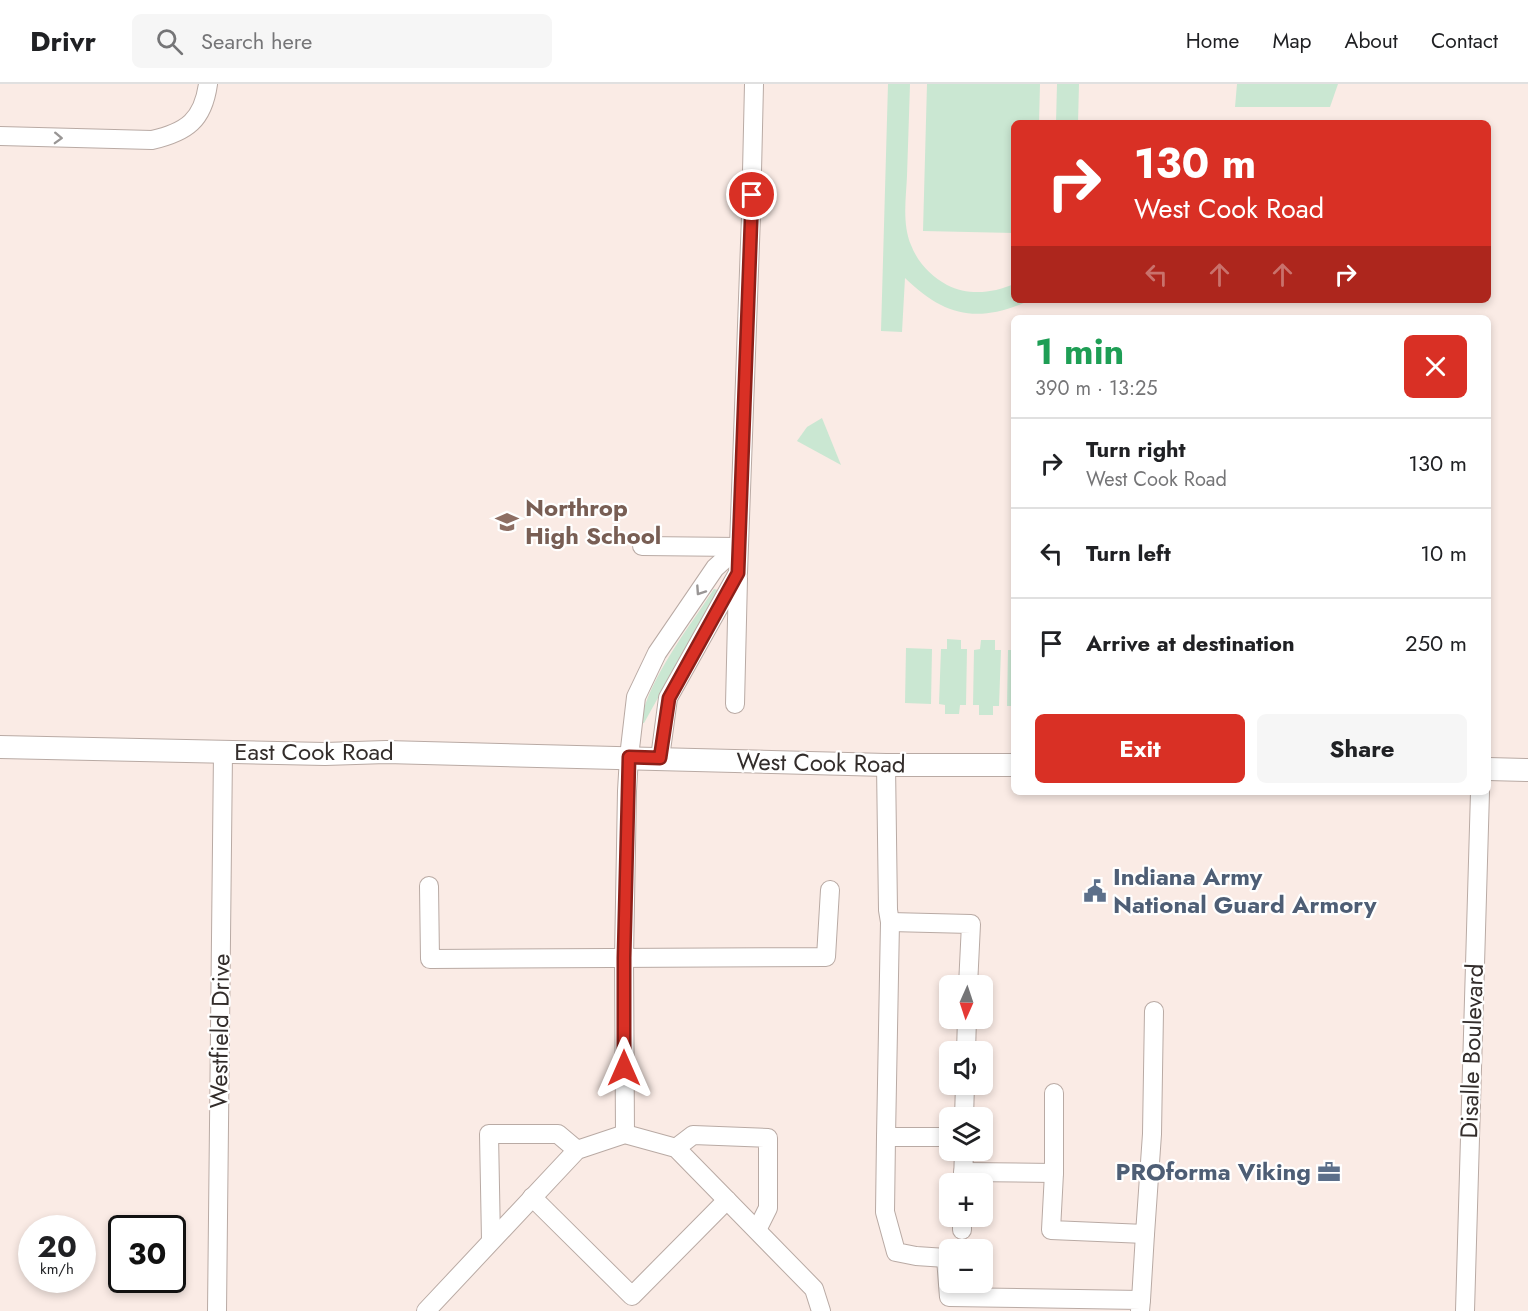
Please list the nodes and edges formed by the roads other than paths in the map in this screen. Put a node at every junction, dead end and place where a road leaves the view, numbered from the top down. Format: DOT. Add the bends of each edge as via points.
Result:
graph roads {
  1 [pos="208,84"];
  2 [pos="754,84"];
  3 [pos="0,136"];
  4 [pos="642,546"];
  5 [pos="738,547"];
  6 [pos="738,573"];
  7 [pos="735,704"];
  8 [pos="0,747"];
  9 [pos="223,752"];
  10 [pos="629,757"];
  11 [pos="660,758"];
  12 [pos="886,765"];
  13 [pos="1011,765"];
  14 [pos="1491,769"];
  15 [pos="1528,770"];
  16 [pos="1480,795"];
  17 [pos="429,886"];
  18 [pos="830,890"];
  19 [pos="890,922"];
  20 [pos="624,958"];
  21 [pos="969,975"];
  22 [pos="1154,1011"];
  23 [pos="1054,1092"];
  24 [pos="625,1134"];
  25 [pos="886,1137"];
  26 [pos="939,1137"];
  27 [pos="676,1148"];
  28 [pos="577,1150"];
  29 [pos="1054,1173"];
  30 [pos="993,1176"];
  31 [pos="532,1197"];
  32 [pos="727,1200"];
  33 [pos="756,1230"];
  34 [pos="1145,1234"];
  35 [pos="491,1240"];
  36 [pos="1141,1305"];
  37 [pos="217,1311"];
  38 [pos="426,1311"];
  39 [pos="821,1311"];
  40 [pos="1465,1311"];
  3 -- 1 [label="street, one-way" via="152,140 168,137 197,118"];
  2 -- 5 [label="street"];
  4 -- 5 [label="street"];
  5 -- 6 [label="street"];
  5 -- 10 [label="street, one-way" via="715,568 657,653 636,697"];
  6 -- 7 [label="street"];
  6 -- 11 [label="street" via="669,698"];
  8 -- 9 [label="main road, East Cook Road"];
  9 -- 10 [label="main road, East Cook Road"];
  9 -- 37 [label="street, Westfield Drive"];
  10 -- 11 [label="main road, West Cook Road"];
  10 -- 20 [label="street"];
  11 -- 12 [label="main road, West Cook Road"];
  12 -- 13 [label="main road, West Cook Road"];
  12 -- 19 [label="street"];
  14 -- 15 [label="main road"];
  16 -- 40 [label="street, Disalle Boulevard"];
  17 -- 20 [label="street" via="430,959"];
  18 -- 20 [label="street" via="826,957"];
  19 -- 21 [label="street" via="971,924"];
  19 -- 25 [label="street"];
  20 -- 24 [label="street"];
  22 -- 34 [label="street"];
  23 -- 29 [label="street"];
  24 -- 27 [label="street"];
  24 -- 28 [label="street"];
  25 -- 26 [label="street"];
  25 -- 36 [label="street" via="885,1212 896,1252 946,1258 949,1297"];
  27 -- 32 [label="street"];
  27 -- 33 [label="street" via="693,1136 768,1138 768,1208"];
  28 -- 31 [label="street"];
  28 -- 35 [label="street" via="558,1134 489,1134"];
  29 -- 30 [label="street"];
  29 -- 34 [label="street" via="1051,1230"];
  31 -- 32 [label="street" via="632,1296"];
  31 -- 35 [label="street"];
  32 -- 33 [label="street"];
  33 -- 39 [label="street" via="814,1289"];
  34 -- 36 [label="street"];
  35 -- 38 [label="street"];
}
